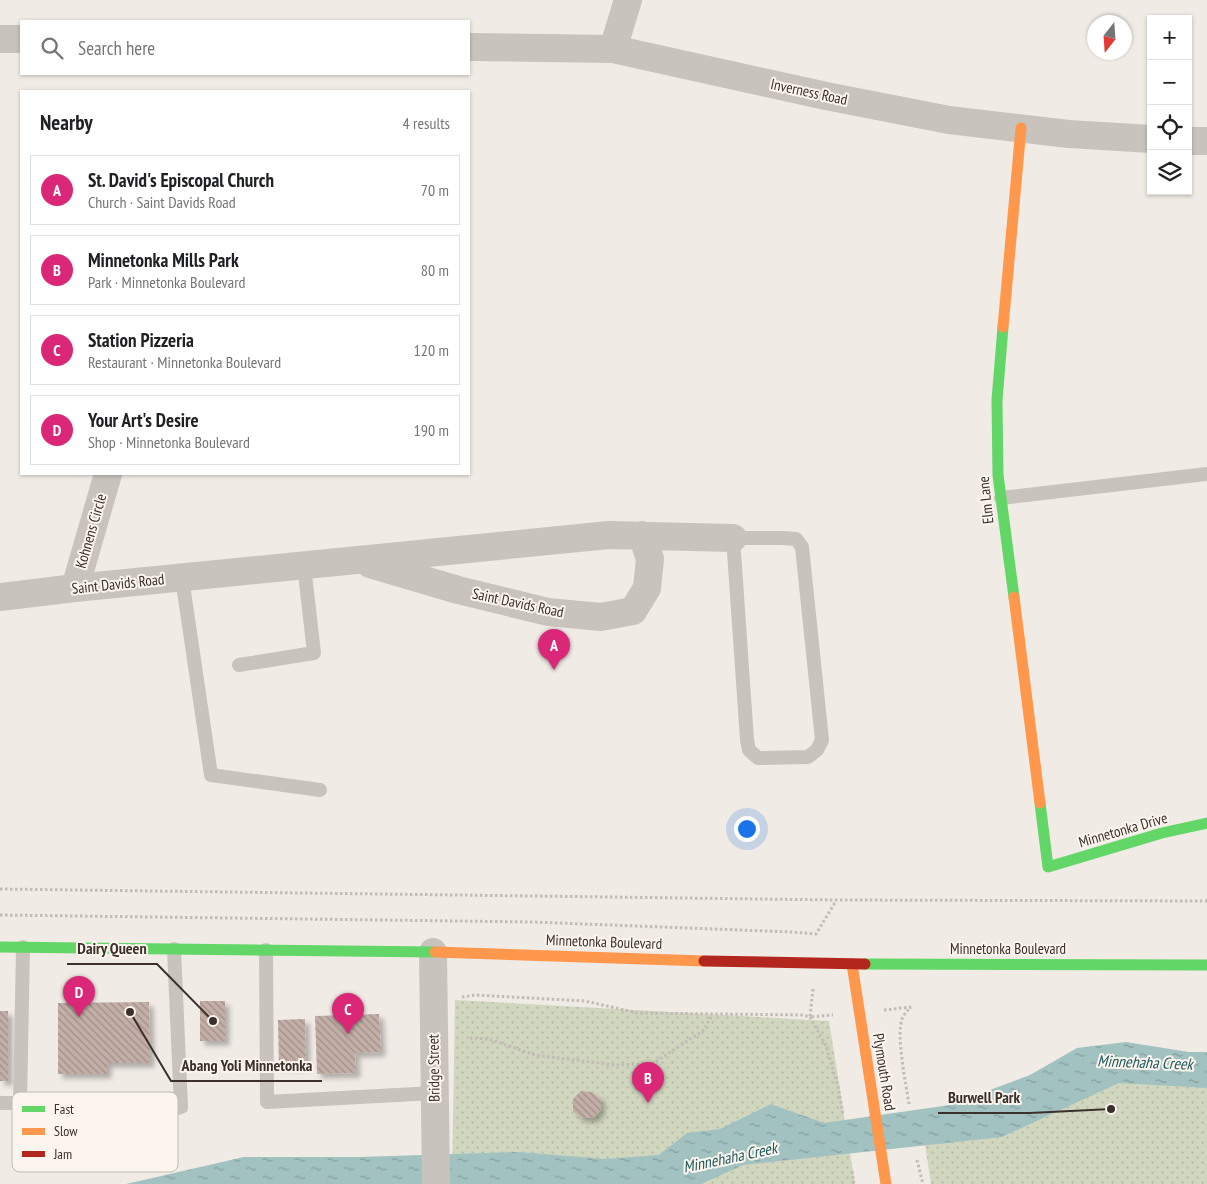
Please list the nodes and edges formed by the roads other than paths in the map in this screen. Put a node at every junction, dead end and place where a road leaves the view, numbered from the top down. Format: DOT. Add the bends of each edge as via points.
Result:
graph roads {
  1 [pos="628,0"];
  2 [pos="0,39"];
  3 [pos="20,39"];
  4 [pos="470,47"];
  5 [pos="613,49"];
  6 [pos="1021,128"];
  7 [pos="1147,138"];
  8 [pos="1192,141"];
  9 [pos="1207,141"];
  10 [pos="1207,474"];
  11 [pos="108,475"];
  12 [pos="1001,498"];
  13 [pos="642,535"];
  14 [pos="734,538"];
  15 [pos="356,560"];
  16 [pos="304,565"];
  17 [pos="182,578"];
  18 [pos="74,588"];
  19 [pos="0,597"];
  20 [pos="239,665"];
  21 [pos="320,790"];
  22 [pos="1207,823"];
  23 [pos="1048,867"];
  24 [pos="0,947"];
  25 [pos="24,947"];
  26 [pos="174,949"];
  27 [pos="266,950"];
  28 [pos="432,952"];
  29 [pos="852,964"];
  30 [pos="1207,965"];
  31 [pos="20,1092"];
  32 [pos="434,1093"];
  33 [pos="178,1108"];
  34 [pos="436,1184"];
  35 [pos="886,1184"];
  1 -- 5 [label="street"];
  2 -- 3 [label="street"];
  4 -- 5 [label="street, Inverness Road"];
  5 -- 6 [label="street, Inverness Road" via="930,116"];
  6 -- 7 [label="street, Inverness Road"];
  6 -- 12 [label="main road, Elm Lane" via="997,400"];
  8 -- 9 [label="street"];
  10 -- 12 [label="lane"];
  11 -- 18 [label="street, Kohnens Circle"];
  12 -- 23 [label="main road, Elm Lane"];
  13 -- 14 [label="street, Saint Davids Road"];
  13 -- 15 [label="street, Saint Davids Road" via="609,535"];
  13 -- 15 [label="street, Saint Davids Road" via="650,560 647,588 633,611 601,617 548,612"];
  14 -- 14 [label="lane" via="750,750 758,758 808,758 822,740 802,547 796,539"];
  15 -- 16 [label="street, Saint Davids Road"];
  16 -- 17 [label="street, Saint Davids Road"];
  16 -- 20 [label="lane" via="314,653"];
  17 -- 18 [label="street, Saint Davids Road"];
  17 -- 21 [label="lane" via="211,776"];
  18 -- 19 [label="street, Saint Davids Road"];
  22 -- 23 [label="main road, Minnetonka Drive"];
  24 -- 25 [label="main road, Minnetonka Boulevard"];
  25 -- 26 [label="main road, Minnetonka Boulevard"];
  25 -- 31 [label="lane"];
  26 -- 27 [label="main road, Minnetonka Boulevard"];
  26 -- 33 [label="lane" via="181,1107"];
  27 -- 28 [label="main road, Minnetonka Boulevard"];
  27 -- 32 [label="lane" via="267,1102"];
  28 -- 29 [label="main road, Minnetonka Boulevard"];
  28 -- 32 [label="street, Bridge Street"];
  29 -- 30 [label="main road, Minnetonka Boulevard"];
  29 -- 35 [label="main road, Plymouth Road"];
  32 -- 34 [label="street, Bridge Street"];
}
